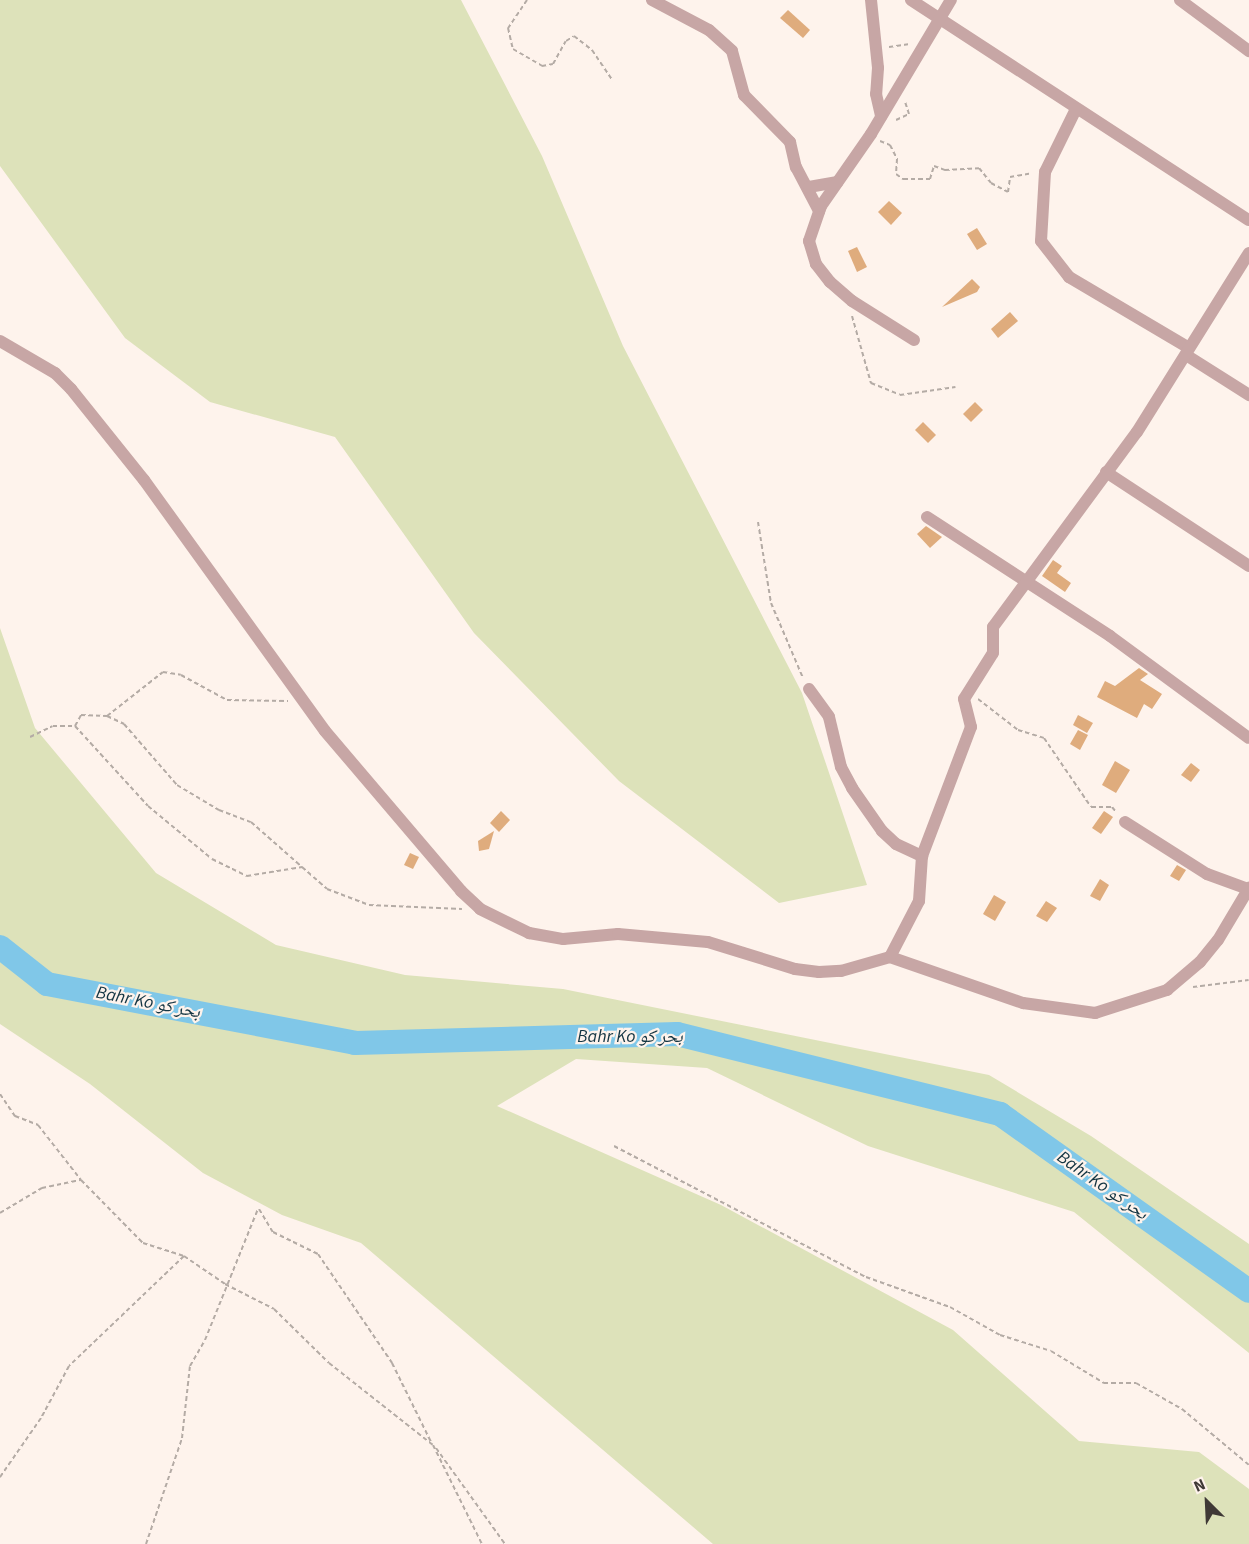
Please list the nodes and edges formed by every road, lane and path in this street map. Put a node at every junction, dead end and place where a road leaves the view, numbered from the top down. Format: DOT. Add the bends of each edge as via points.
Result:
graph roads {
  1 [pos="527,0"];
  2 [pos="652,0"];
  3 [pos="871,0"];
  4 [pos="911,0"];
  5 [pos="951,0"];
  6 [pos="1180,0"];
  7 [pos="938,19"];
  8 [pos="922,43"];
  9 [pos="875,50"];
  10 [pos="1249,51"];
  11 [pos="613,81"];
  12 [pos="1076,109"];
  13 [pos="881,116"];
  14 [pos="871,134"];
  15 [pos="1045,172"];
  16 [pos="838,182"];
  17 [pos="809,188"];
  18 [pos="819,211"];
  19 [pos="1249,220"];
  20 [pos="1249,253"];
  21 [pos="852,301"];
  22 [pos="914,340"];
  23 [pos="0,341"];
  24 [pos="1187,352"];
  25 [pos="955,387"];
  26 [pos="1249,395"];
  27 [pos="1106,472"];
  28 [pos="927,517"];
  29 [pos="758,522"];
  30 [pos="1249,566"];
  31 [pos="1025,584"];
  32 [pos="809,689"];
  33 [pos="969,691"];
  34 [pos="306,701"];
  35 [pos="107,716"];
  36 [pos="75,726"];
  37 [pos="30,737"];
  38 [pos="1249,738"];
  39 [pos="1125,822"];
  40 [pos="922,856"];
  41 [pos="302,867"];
  42 [pos="1249,889"];
  43 [pos="480,909"];
  44 [pos="890,957"];
  45 [pos="1249,980"];
  46 [pos="1167,990"];
  47 [pos="0,1094"];
  48 [pos="614,1146"];
  49 [pos="81,1180"];
  50 [pos="0,1213"];
  51 [pos="184,1256"];
  52 [pos="225,1284"];
  53 [pos="433,1445"];
  54 [pos="1249,1465"];
  55 [pos="0,1477"];
  56 [pos="146,1544"];
  57 [pos="482,1544"];
  58 [pos="505,1544"];
  1 -- 11 [label="path" via="508,28 513,49 542,66 554,64 566,41 574,36 592,50"];
  2 -- 17 [label="street" via="709,30 732,51 744,95 769,123 786,135 796,167"];
  3 -- 9 [label="street"];
  4 -- 7 [label="street"];
  5 -- 7 [label="street"];
  6 -- 10 [label="street"];
  7 -- 8 [label="street"];
  7 -- 12 [label="street"];
  8 -- 9 [label="path"];
  8 -- 13 [label="street"];
  9 -- 13 [label="street"];
  12 -- 15 [label="street"];
  12 -- 19 [label="street" via="1208,190"];
  13 -- 14 [label="street"];
  14 -- 15 [label="path" via="890,145 897,159 896,174 903,178 930,179 934,166 945,170 979,168 991,183 1008,192 1010,177"];
  14 -- 16 [label="street"];
  15 -- 24 [label="street" via="1041,241 1050,257 1096,296"];
  16 -- 17 [label="street"];
  16 -- 18 [label="street"];
  17 -- 18 [label="street"];
  18 -- 21 [label="street" via="811,229 811,254 822,273"];
  20 -- 24 [label="street"];
  21 -- 22 [label="street"];
  21 -- 25 [label="path" via="859,349 871,383 900,395"];
  23 -- 34 [label="street" via="55,373 71,388 144,480 261,645"];
  24 -- 26 [label="street"];
  24 -- 27 [label="street"];
  27 -- 30 [label="street"];
  27 -- 31 [label="street"];
  28 -- 31 [label="street"];
  29 -- 32 [label="path" via="771,603"];
  31 -- 33 [label="street" via="993,627 993,653"];
  31 -- 38 [label="street" via="1110,636"];
  32 -- 40 [label="street" via="829,717 841,768 852,788 882,831 896,844"];
  33 -- 39 [label="path" via="1018,730 1044,738 1091,807 1112,807"];
  33 -- 40 [label="street" via="963,705 971,727"];
  34 -- 35 [label="path" via="227,700 181,675 163,672"];
  34 -- 43 [label="street" via="352,765"];
  35 -- 36 [label="path" via="81,715"];
  35 -- 41 [label="path" via="124,724 177,785 219,810 251,822"];
  36 -- 37 [label="path" via="53,726"];
  36 -- 41 [label="path" via="148,806 212,859 247,876"];
  39 -- 42 [label="street" via="1207,874"];
  40 -- 44 [label="street" via="919,901"];
  41 -- 43 [label="path" via="327,890 369,905"];
  42 -- 46 [label="street" via="1218,940 1200,962"];
  43 -- 44 [label="street" via="529,933 563,939 618,934 708,942 795,969 819,972 841,971"];
  44 -- 46 [label="street" via="985,992 1066,1010 1095,1013"];
  45 -- 46 [label="path"];
  47 -- 49 [label="path" via="15,1116 38,1125"];
  48 -- 54 [label="path" via="866,1277 950,1307 1000,1335 1051,1351 1104,1383 1136,1383 1182,1409"];
  49 -- 50 [label="path" via="42,1188"];
  49 -- 51 [label="path" via="143,1243"];
  51 -- 52 [label="path"];
  51 -- 55 [label="path" via="69,1365 41,1418"];
  52 -- 53 [label="path" via="274,1309 329,1363"];
  52 -- 53 [label="path" via="258,1209 273,1232 318,1254 392,1363"];
  52 -- 56 [label="path" via="205,1340 190,1365 182,1438"];
  53 -- 57 [label="path"];
  53 -- 58 [label="path"];
}
